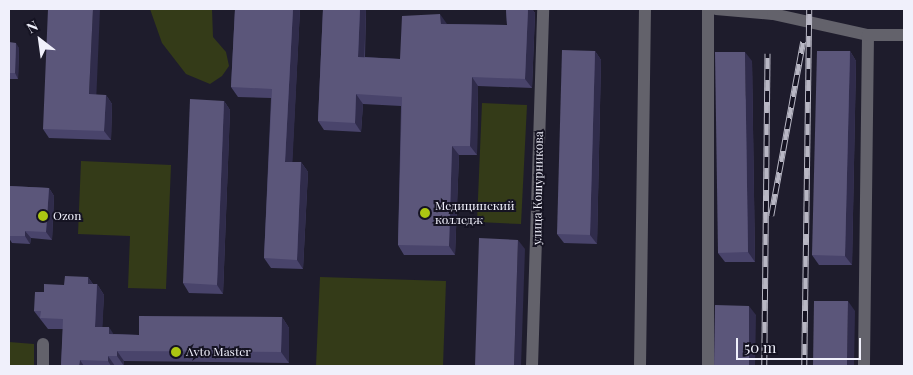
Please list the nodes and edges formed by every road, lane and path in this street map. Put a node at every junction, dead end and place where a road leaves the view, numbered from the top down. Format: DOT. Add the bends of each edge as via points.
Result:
graph roads {
  1 [pos="543,9"];
  2 [pos="645,9"];
  3 [pos="708,9"];
  4 [pos="716,9"];
  5 [pos="868,35"];
  6 [pos="904,35"];
  7 [pos="43,344"];
  8 [pos="43,366"];
  9 [pos="532,366"];
  10 [pos="640,366"];
  11 [pos="708,366"];
  12 [pos="864,366"];
  1 -- 9 [label="street, улица Кошурникова"];
  2 -- 10 [label="street"];
  3 -- 11 [label="street"];
  4 -- 5 [label="street" via="773,14"];
  5 -- 6 [label="street"];
  5 -- 12 [label="street"];
  7 -- 8 [label="street"];
}
